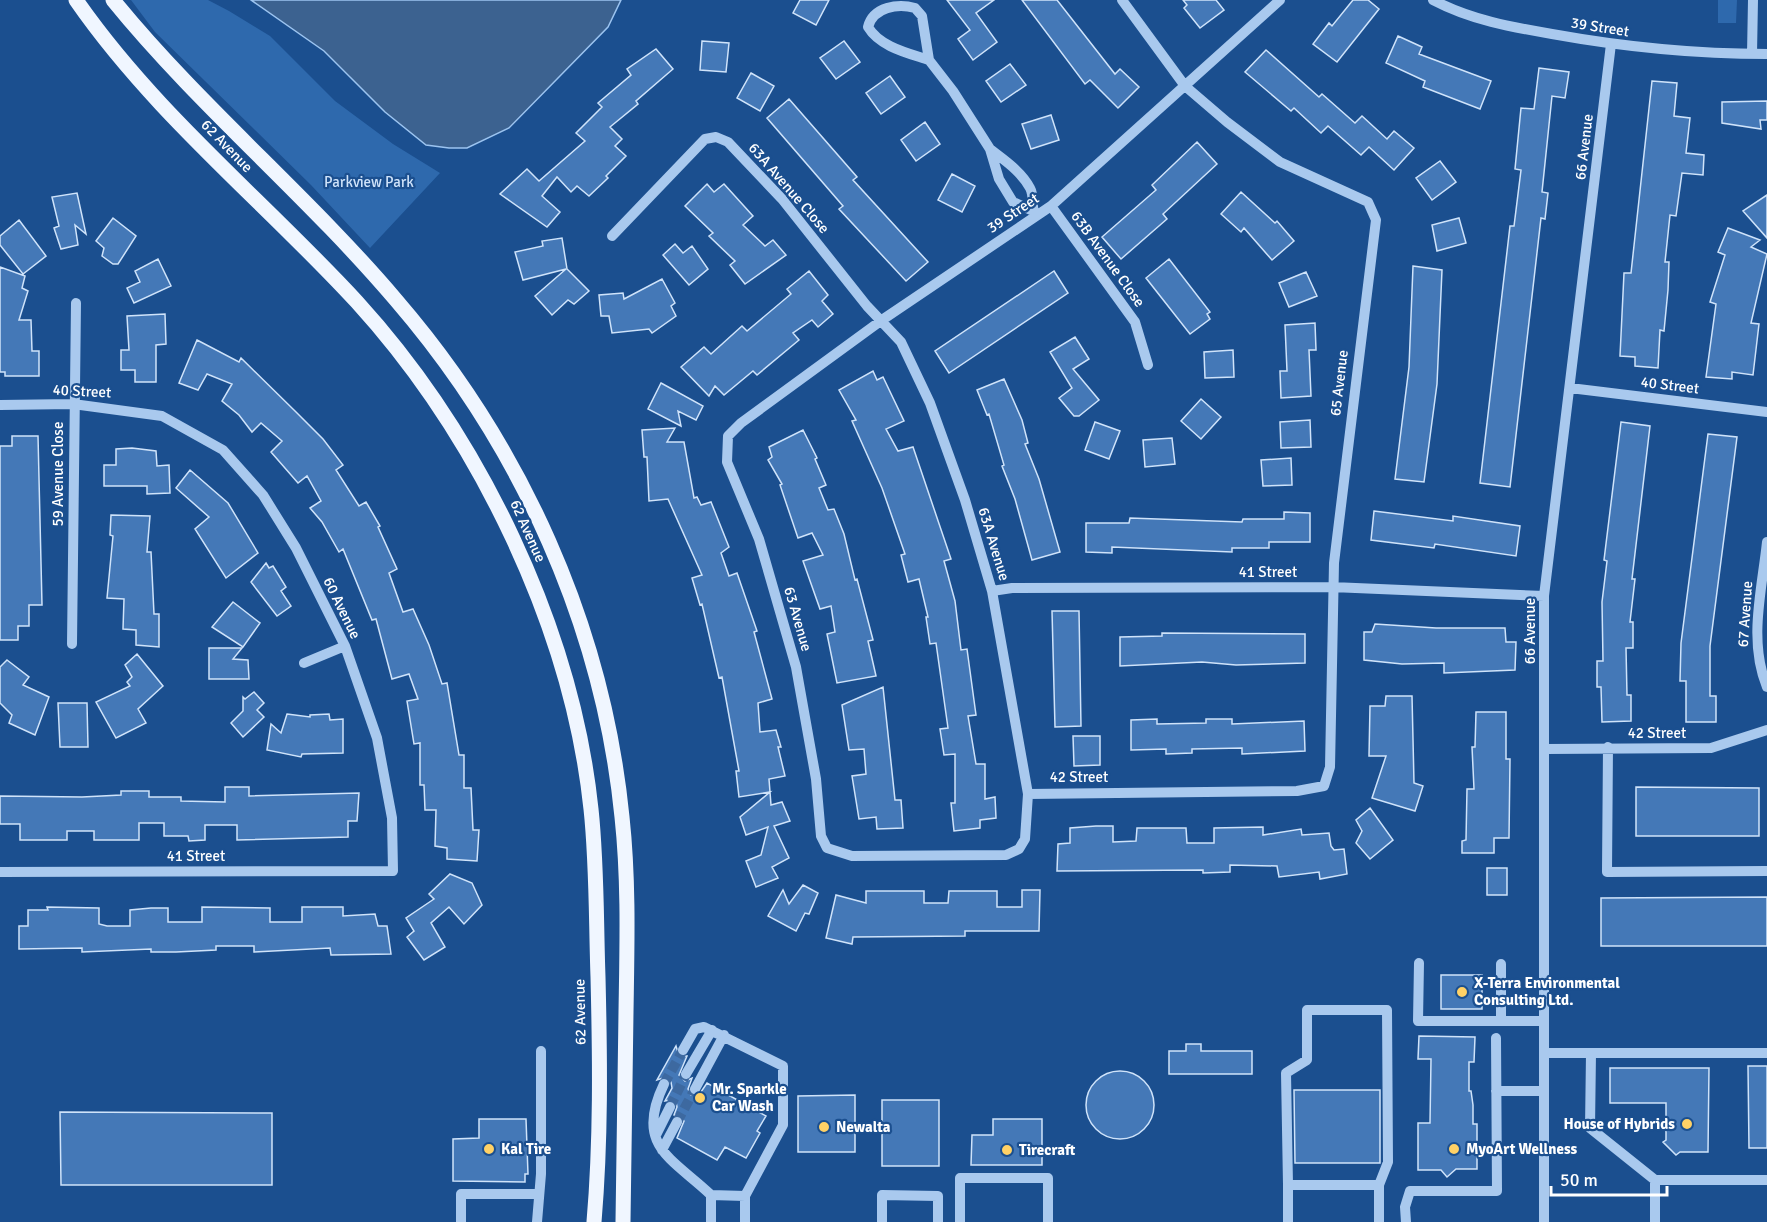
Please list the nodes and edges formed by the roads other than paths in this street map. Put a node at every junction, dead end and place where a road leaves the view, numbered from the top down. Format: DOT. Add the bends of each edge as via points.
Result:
graph roads {
  1 [pos="76,0"];
  2 [pos="113,0"];
  3 [pos="1122,0"];
  4 [pos="1280,0"];
  5 [pos="1433,0"];
  6 [pos="1753,0"];
  7 [pos="1611,44"];
  8 [pos="1752,54"];
  9 [pos="1767,54"];
  10 [pos="929,60"];
  11 [pos="1185,86"];
  12 [pos="990,149"];
  13 [pos="1051,206"];
  14 [pos="1034,214"];
  15 [pos="612,236"];
  16 [pos="75,303"];
  17 [pos="882,320"];
  18 [pos="1148,365"];
  19 [pos="1570,388"];
  20 [pos="73,404"];
  21 [pos="0,405"];
  22 [pos="1767,412"];
  23 [pos="162,416"];
  24 [pos="741,423"];
  25 [pos="1767,542"];
  26 [pos="1332,587"];
  27 [pos="992,591"];
  28 [pos="1544,596"];
  29 [pos="72,644"];
  30 [pos="345,646"];
  31 [pos="304,663"];
  32 [pos="1767,687"];
  33 [pos="1767,730"];
  34 [pos="1608,747"];
  35 [pos="1545,748"];
  36 [pos="1324,786"];
  37 [pos="1028,794"];
  38 [pos="393,871"];
  39 [pos="1767,871"];
  40 [pos="0,872"];
  41 [pos="1419,963"];
  42 [pos="1502,964"];
  43 [pos="1501,1021"];
  44 [pos="1545,1021"];
  45 [pos="712,1030"];
  46 [pos="724,1035"];
  47 [pos="1496,1038"];
  48 [pos="683,1050"];
  49 [pos="541,1051"];
  50 [pos="1545,1053"];
  51 [pos="1591,1053"];
  52 [pos="1767,1053"];
  53 [pos="686,1074"];
  54 [pos="664,1084"];
  55 [pos="695,1089"];
  56 [pos="1496,1091"];
  57 [pos="1545,1091"];
  58 [pos="670,1107"];
  59 [pos="676,1122"];
  60 [pos="656,1134"];
  61 [pos="662,1150"];
  62 [pos="1655,1180"];
  63 [pos="1767,1180"];
  64 [pos="1288,1185"];
  65 [pos="1379,1185"];
  66 [pos="539,1194"];
  67 [pos="711,1195"];
  68 [pos="745,1196"];
  69 [pos="461,1222"];
  70 [pos="537,1222"];
  71 [pos="594,1222"];
  72 [pos="623,1222"];
  73 [pos="711,1222"];
  74 [pos="745,1222"];
  75 [pos="882,1222"];
  76 [pos="938,1222"];
  77 [pos="960,1222"];
  78 [pos="1048,1222"];
  79 [pos="1288,1222"];
  80 [pos="1379,1222"];
  81 [pos="1406,1222"];
  82 [pos="1544,1222"];
  83 [pos="1655,1222"];
  1 -- 71 [label="main road, 62 Avenue" via="138,78 356,301 397,349 464,447 522,560 567,688 591,807 600,1041"];
  2 -- 72 [label="main road, 62 Avenue" via="171,69 313,209 432,344 503,450 556,556 587,640 601,694 622,816 627,944"];
  3 -- 11 [label="street, 65 Avenue"];
  4 -- 11 [label="street, 39 Street"];
  5 -- 7 [label="street, 39 Street" via="1495,24"];
  6 -- 8 [label="street"];
  7 -- 8 [label="street, 39 Street" via="1708,54"];
  7 -- 19 [label="street, 66 Avenue"];
  8 -- 9 [label="street, 39 Street"];
  10 -- 10 [label="street" via="922,16 915,8 896,6 870,20 868,27 874,36"];
  10 -- 12 [label="street"];
  11 -- 13 [label="street, 39 Street"];
  11 -- 26 [label="street, 65 Avenue" via="1280,162 1368,202 1376,220"];
  12 -- 14 [label="street" via="999,179 1013,202"];
  12 -- 14 [label="street" via="1016,170 1032,190"];
  13 -- 14 [label="street, 39 Street"];
  13 -- 18 [label="street, 63B Avenue Close" via="1135,322"];
  14 -- 17 [label="street, 39 Street"];
  15 -- 17 [label="street, 63A Avenue Close" via="705,139 716,137 728,141 782,199"];
  16 -- 20 [label="street, 59 Avenue Close"];
  17 -- 24 [label="street, 39 Street"];
  17 -- 27 [label="street, 63A Avenue" via="901,342 930,403"];
  19 -- 22 [label="street, 40 Street"];
  19 -- 28 [label="street, 66 Avenue"];
  20 -- 21 [label="street, 40 Street"];
  20 -- 23 [label="street, 40 Street"];
  20 -- 29 [label="street, 59 Avenue Close"];
  23 -- 30 [label="street, 60 Avenue" via="223,450 263,495 296,548"];
  24 -- 37 [label="street, 63 Avenue" via="728,436 727,462 759,539 796,667 816,779 821,836 827,848 852,856 1006,855 1019,849 1025,839"];
  25 -- 32 [label="street, 67 Avenue" via="1755,643 1758,666"];
  26 -- 27 [label="street, 41 Street"];
  26 -- 28 [label="street, 41 Street"];
  26 -- 36 [label="street, 65 Avenue" via="1330,767"];
  27 -- 37 [label="street, 63A Avenue"];
  28 -- 35 [label="street, 66 Avenue"];
  30 -- 31 [label="street"];
  30 -- 38 [label="street, 60 Avenue" via="377,738 392,818"];
  33 -- 34 [label="street, 42 Street" via="1711,748"];
  34 -- 35 [label="street, 42 Street"];
  34 -- 39 [label="street" via="1606,872"];
  35 -- 44 [label="street, 66 Avenue"];
  36 -- 37 [label="street, 42 Street" via="1297,791"];
  38 -- 40 [label="street, 41 Street"];
  41 -- 43 [label="street" via="1418,1021"];
  42 -- 43 [label="street"];
  43 -- 44 [label="street"];
  44 -- 50 [label="street, 66 Avenue"];
  45 -- 46 [label="street"];
  45 -- 48 [label="street" via="695,1029"];
  45 -- 53 [label="street"];
  46 -- 55 [label="street"];
  46 -- 68 [label="street" via="783,1066 783,1125"];
  47 -- 56 [label="street"];
  49 -- 66 [label="street"];
  50 -- 51 [label="street"];
  50 -- 57 [label="street, 66 Avenue"];
  51 -- 52 [label="street"];
  51 -- 62 [label="street" via="1590,1128"];
  54 -- 60 [label="street" via="654,1103"];
  56 -- 57 [label="street"];
  56 -- 81 [label="street" via="1497,1191 1410,1191"];
  57 -- 82 [label="street, 66 Avenue"];
  58 -- 60 [label="street"];
  59 -- 61 [label="street"];
  60 -- 61 [label="street"];
  61 -- 67 [label="street" via="671,1163"];
  62 -- 63 [label="street"];
  62 -- 83 [label="street"];
  64 -- 65 [label="street"];
  64 -- 65 [label="street" via="1286,1073 1307,1060 1307,1010 1387,1010 1388,1162"];
  64 -- 79 [label="street"];
  65 -- 80 [label="street"];
  66 -- 69 [label="street" via="461,1194"];
  66 -- 70 [label="street"];
  67 -- 68 [label="street"];
  67 -- 73 [label="street"];
  68 -- 74 [label="street"];
  75 -- 76 [label="street" via="882,1195 893,1195 938,1196"];
  77 -- 78 [label="street" via="960,1178 1048,1178"];
}
